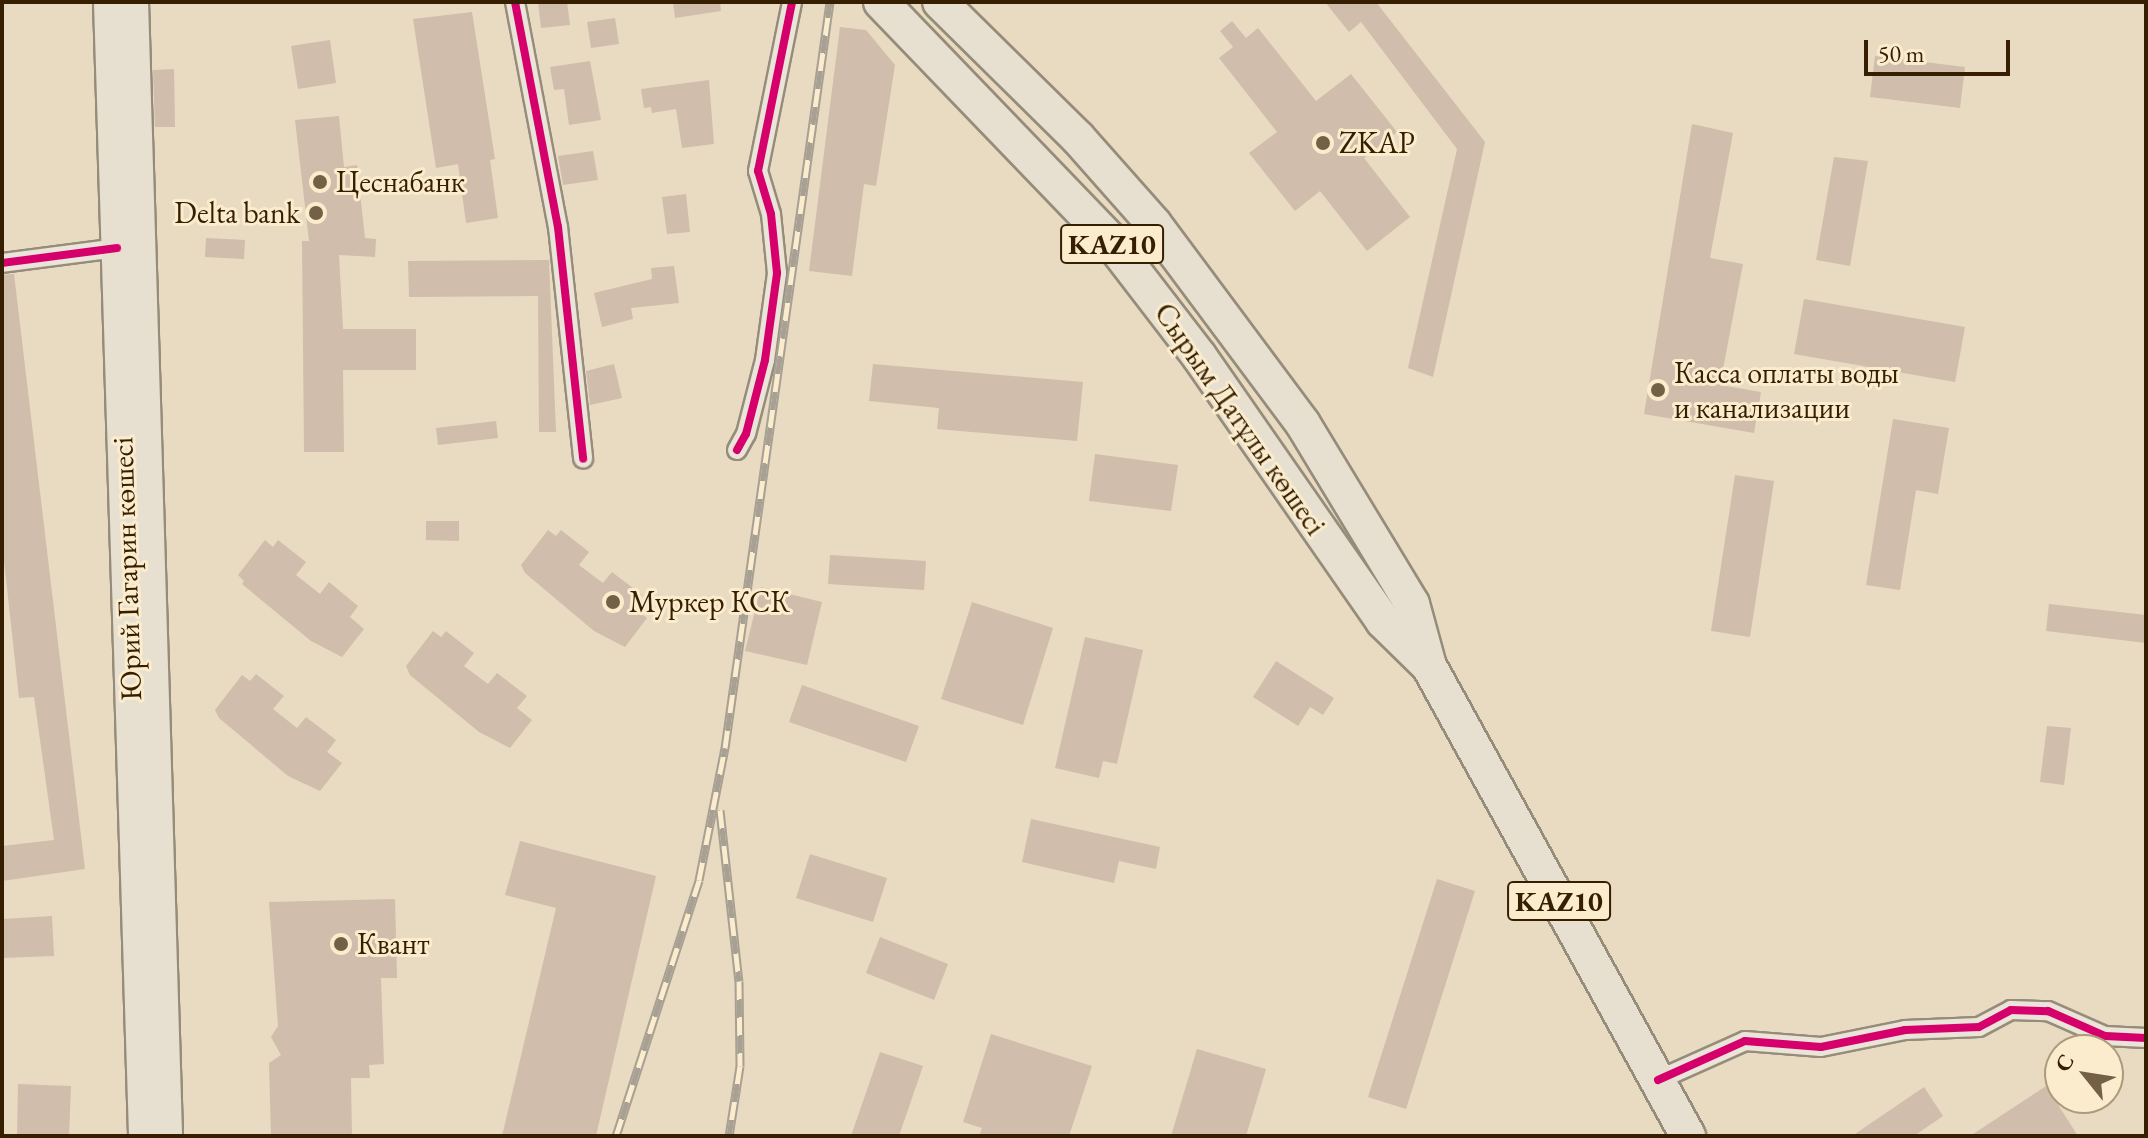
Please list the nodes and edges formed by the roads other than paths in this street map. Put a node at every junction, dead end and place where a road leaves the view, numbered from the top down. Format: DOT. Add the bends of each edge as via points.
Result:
graph roads {
  1 [pos="108,2"];
  2 [pos="134,2"];
  3 [pos="515,2"];
  4 [pos="792,2"];
  5 [pos="881,2"];
  6 [pos="940,2"];
  7 [pos="117,248"];
  8 [pos="2,263"];
  9 [pos="737,450"];
  10 [pos="583,459"];
  11 [pos="1346,490"];
  12 [pos="1308,515"];
  13 [pos="1429,666"];
  14 [pos="2146,1038"];
  15 [pos="1658,1080"];
  16 [pos="143,1136"];
  17 [pos="168,1136"];
  18 [pos="1688,1136"];
  1 -- 7 [label="main road, Юрий Гагарин көшесі"];
  2 -- 17 [label="main road, Юрий Гагарин көшесі"];
  3 -- 10 [label="street" via="558,227"];
  4 -- 9 [label="street" via="758,171 771,214 777,273 765,360"];
  5 -- 12 [label="highway, Сырым Датұлы көшесі / KAZ10" via="1109,239 1199,356"];
  6 -- 11 [label="highway, Сырым Датұлы көшесі / KAZ10" via="1078,138 1154,224"];
  7 -- 8 [label="street"];
  7 -- 16 [label="main road, Юрий Гагарин көшесі"];
  11 -- 12 [label="highway"];
  11 -- 13 [label="highway, Сырым Датұлы көшесі / KAZ10" via="1412,604"];
  12 -- 13 [label="highway, Сырым Датұлы көшесі / KAZ10" via="1383,621"];
  13 -- 15 [label="highway, Сырым Датұлы көшесі / KAZ10"];
  14 -- 15 [label="street" via="2105,1036 2048,1011 2011,1010 1979,1027 1905,1030 1821,1047 1745,1041"];
  15 -- 18 [label="highway, Сырым Датұлы көшесі / KAZ10"];
}
